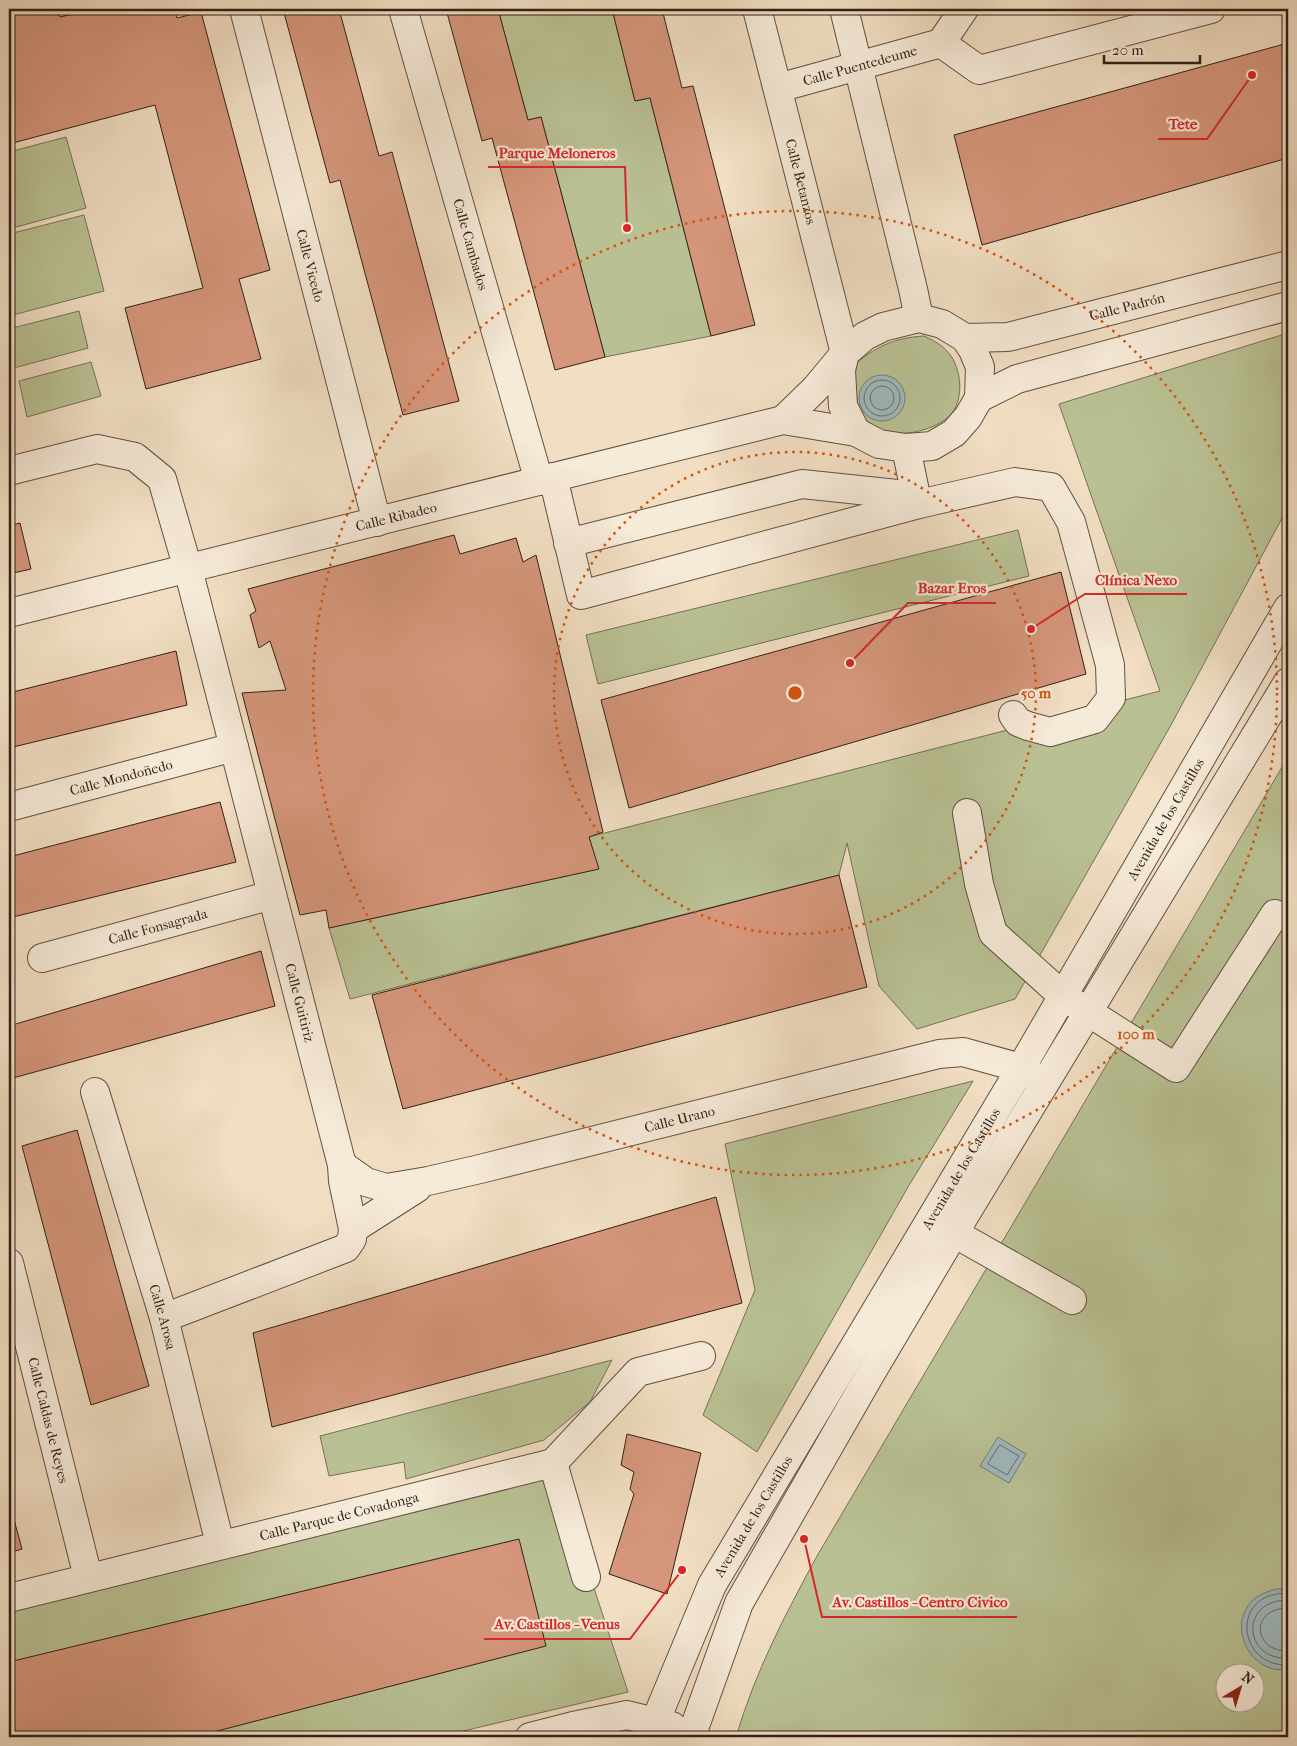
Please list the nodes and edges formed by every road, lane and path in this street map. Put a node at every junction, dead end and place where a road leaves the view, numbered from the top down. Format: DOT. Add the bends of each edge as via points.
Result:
graph roads {
  1 [pos="244,9"];
  2 [pos="403,9"];
  3 [pos="757,9"];
  4 [pos="844,9"];
  5 [pos="964,9"];
  6 [pos="1210,9"];
  7 [pos="941,43"];
  8 [pos="858,65"];
  9 [pos="778,88"];
  10 [pos="1288,265"];
  11 [pos="1288,306"];
  12 [pos="919,318"];
  13 [pos="965,338"];
  14 [pos="845,353"];
  15 [pos="979,398"];
  16 [pos="782,420"];
  17 [pos="856,432"];
  18 [pos="906,448"];
  19 [pos="9,471"];
  20 [pos="546,479"];
  21 [pos="917,500"];
  22 [pos="377,522"];
  23 [pos="568,543"];
  24 [pos="188,569"];
  25 [pos="1288,608"];
  26 [pos="9,613"];
  27 [pos="1288,682"];
  28 [pos="1013,716"];
  29 [pos="234,747"];
  30 [pos="9,807"];
  31 [pos="967,813"];
  32 [pos="272,895"];
  33 [pos="1275,914"];
  34 [pos="42,958"];
  35 [pos="1063,996"];
  36 [pos="1089,1012"];
  37 [pos="1021,1068"];
  38 [pos="1045,1083"];
  39 [pos="95,1092"];
  40 [pos="342,1164"];
  41 [pos="428,1181"];
  42 [pos="353,1229"];
  43 [pos="954,1233"];
  44 [pos="9,1264"];
  45 [pos="1072,1300"];
  46 [pos="164,1318"];
  47 [pos="701,1356"];
  48 [pos="553,1463"];
  49 [pos="220,1544"];
  50 [pos="88,1577"];
  51 [pos="586,1577"];
  52 [pos="9,1598"];
  53 [pos="653,1729"];
  54 [pos="691,1735"];
  55 [pos="530,1737"];
  1 -- 22 [label="street, Calle Vicedo"];
  2 -- 20 [label="street, Calle Cambados"];
  3 -- 9 [label="street, Calle Betanzos"];
  4 -- 8 [label="street"];
  5 -- 7 [label="street"];
  6 -- 7 [label="street" via="979,70"];
  7 -- 8 [label="street, Calle Puentedeume"];
  8 -- 9 [label="street, Calle Puentedeume"];
  8 -- 12 [label="street"];
  9 -- 14 [label="street, Calle Betanzos"];
  10 -- 13 [label="street, Calle Padrón" via="1008,337"];
  11 -- 15 [label="street" via="1017,379"];
  12 -- 13 [label="street" via="942,324"];
  12 -- 14 [label="street" via="865,336"];
  13 -- 15 [label="street" via="980,367"];
  14 -- 16 [label="street, Calle Ribadeo" via="815,389"];
  14 -- 17 [label="street" via="841,370 843,406"];
  15 -- 18 [label="street" via="954,433 932,446"];
  16 -- 17 [label="street, Calle Ribadeo"];
  16 -- 20 [label="street, Calle Ribadeo"];
  17 -- 18 [label="street" via="879,444"];
  18 -- 21 [label="street"];
  19 -- 24 [label="street, Calle Guitiriz" via="97,449 135,457 162,479"];
  20 -- 22 [label="street, Calle Ribadeo"];
  20 -- 23 [label="street, Calle Cambados"];
  21 -- 23 [label="street" via="802,484"];
  21 -- 23 [label="street, Calle Cambados" via="581,595"];
  21 -- 28 [label="street" via="1015,482 1051,487 1071,522 1110,665 1111,698 1096,719 1050,732 1018,722"];
  22 -- 24 [label="street, Calle Ribadeo"];
  24 -- 26 [label="street, Calle Ribadeo"];
  24 -- 29 [label="street, Calle Guitiriz"];
  25 -- 35 [label="street, Avenida de los Castillos"];
  27 -- 36 [label="street, Avenida de los Castillos"];
  29 -- 30 [label="street, Calle Mondoñedo"];
  29 -- 32 [label="street, Calle Guitiriz"];
  31 -- 35 [label="street" via="979,884 993,933"];
  32 -- 34 [label="street, Calle Fonsagrada"];
  32 -- 40 [label="street, Calle Guitiriz"];
  33 -- 36 [label="street" via="1176,1068"];
  35 -- 36 [label="street"];
  35 -- 37 [label="street, Avenida de los Castillos"];
  36 -- 38 [label="street, Avenida de los Castillos"];
  37 -- 38 [label="street, Calle Urano"];
  37 -- 41 [label="street, Calle Urano" via="963,1052 939,1054"];
  37 -- 53 [label="street, Avenida de los Castillos" via="712,1585"];
  38 -- 43 [label="street, Avenida de los Castillos"];
  39 -- 46 [label="street, Calle Arosa"];
  40 -- 41 [label="street, Calle Urano" via="366,1182 386,1188"];
  40 -- 42 [label="street, Calle Guitiriz"];
  41 -- 42 [label="street"];
  42 -- 46 [label="street" via="346,1248"];
  43 -- 45 [label="street"];
  43 -- 54 [label="street, Avenida de los Castillos" via="739,1604"];
  44 -- 50 [label="street, Calle Caldas de Reyes"];
  46 -- 49 [label="street, Calle Arosa"];
  47 -- 48 [label="street" via="638,1372"];
  48 -- 49 [label="street, Calle Parque de Covadonga"];
  48 -- 51 [label="street"];
  49 -- 50 [label="street, Calle Parque de Covadonga"];
  50 -- 52 [label="street, Calle Parque de Covadonga"];
  53 -- 54 [label="street"];
  53 -- 55 [label="street" via="626,1715"];
}
